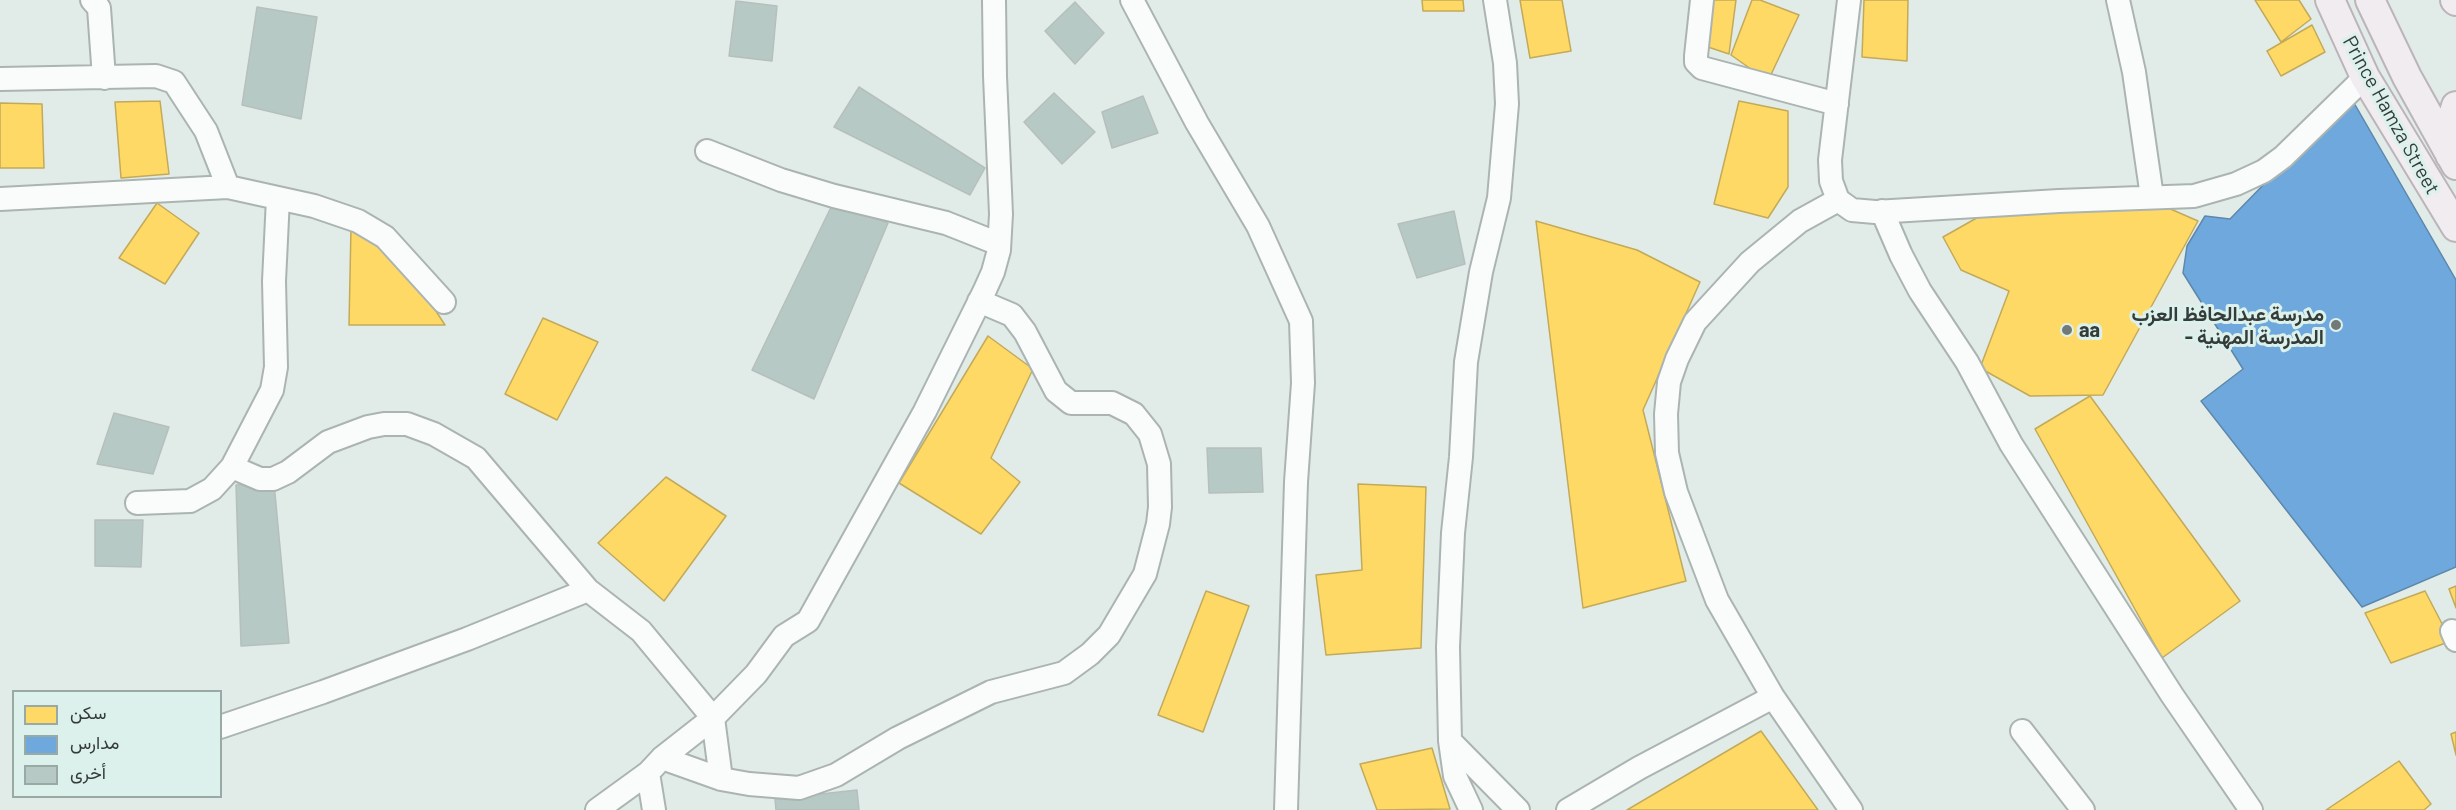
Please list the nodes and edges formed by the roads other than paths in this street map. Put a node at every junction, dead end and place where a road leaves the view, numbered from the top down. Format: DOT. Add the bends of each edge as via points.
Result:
graph roads {
  1 [pos="92,0"];
  2 [pos="994,0"];
  3 [pos="1132,0"];
  4 [pos="1495,0"];
  5 [pos="1702,0"];
  6 [pos="1848,0"];
  7 [pos="2118,0"];
  8 [pos="2330,0"];
  9 [pos="2370,0"];
  10 [pos="2365,77"];
  11 [pos="104,78"];
  12 [pos="0,79"];
  13 [pos="1837,104"];
  14 [pos="2456,106"];
  15 [pos="707,152"];
  16 [pos="2453,160"];
  17 [pos="228,187"];
  18 [pos="2152,197"];
  19 [pos="278,198"];
  20 [pos="0,199"];
  21 [pos="1838,200"];
  22 [pos="1882,211"];
  23 [pos="2456,227"];
  24 [pos="999,244"];
  25 [pos="979,301"];
  26 [pos="444,302"];
  27 [pos="232,467"];
  28 [pos="137,503"];
  29 [pos="588,590"];
  30 [pos="1773,697"];
  31 [pos="712,718"];
  32 [pos="222,726"];
  33 [pos="2022,730"];
  34 [pos="1450,741"];
  35 [pos="655,765"];
  36 [pos="721,779"];
  37 [pos="597,810"];
  38 [pos="654,810"];
  39 [pos="1286,810"];
  40 [pos="1471,810"];
  41 [pos="1518,810"];
  42 [pos="1568,810"];
  43 [pos="1851,810"];
  44 [pos="2083,810"];
  45 [pos="2251,810"];
  1 -- 11 [label="street" via="99,8"];
  2 -- 24 [label="street"];
  3 -- 39 [label="street" via="1197,123 1258,226 1301,321 1303,383 1296,482"];
  4 -- 34 [label="street" via="1508,104 1499,198 1481,272 1466,362 1448,647"];
  5 -- 13 [label="street" via="1696,56 1702,68"];
  6 -- 13 [label="street"];
  7 -- 18 [label="street" via="2134,72"];
  8 -- 10 [label="main road, Prince Hamza Street"];
  9 -- 16 [label="main road, Prince Hamza Street"];
  10 -- 18 [label="street" via="2264,171 2194,196"];
  10 -- 23 [label="main road, Prince Hamza Street"];
  11 -- 12 [label="street"];
  11 -- 17 [label="street" via="156,76 174,82 206,131"];
  13 -- 21 [label="street" via="1830,160 1831,181"];
  14 -- 16 [label="main road" via="2450,125"];
  15 -- 24 [label="street" via="781,180 945,223"];
  17 -- 19 [label="street"];
  17 -- 20 [label="street"];
  18 -- 22 [label="street"];
  19 -- 26 [label="street" via="358,221 385,237"];
  19 -- 27 [label="street" via="274,281 276,367 272,390"];
  21 -- 22 [label="street" via="1852,210"];
  21 -- 30 [label="street" via="1800,221 1718,294 1695,322 1669,382 1667,453 1676,492 1717,600"];
  22 -- 45 [label="street" via="1920,291 1967,362 2011,444 2172,695"];
  24 -- 25 [label="street" via="993,272"];
  25 -- 31 [label="street" via="925,411 808,621 784,636 756,674"];
  25 -- 36 [label="street" via="1012,315 1056,391 1071,403 1112,403 1134,414 1150,434 1159,464 1160,507 1145,574 1109,635 1064,673 990,692 898,738 836,776 799,788"];
  27 -- 28 [label="street" via="212,489 190,501"];
  27 -- 29 [label="street" via="260,479 273,479 328,442 368,427 407,424 425,430 476,458"];
  29 -- 31 [label="street" via="641,631"];
  29 -- 32 [label="street" via="467,639"];
  30 -- 42 [label="street"];
  30 -- 43 [label="street"];
  31 -- 35 [label="street"];
  31 -- 36 [label="street"];
  33 -- 44 [label="street"];
  34 -- 40 [label="street" via="1455,776"];
  34 -- 41 [label="street"];
  35 -- 36 [label="street"];
  35 -- 37 [label="street"];
  35 -- 38 [label="street"];
}
